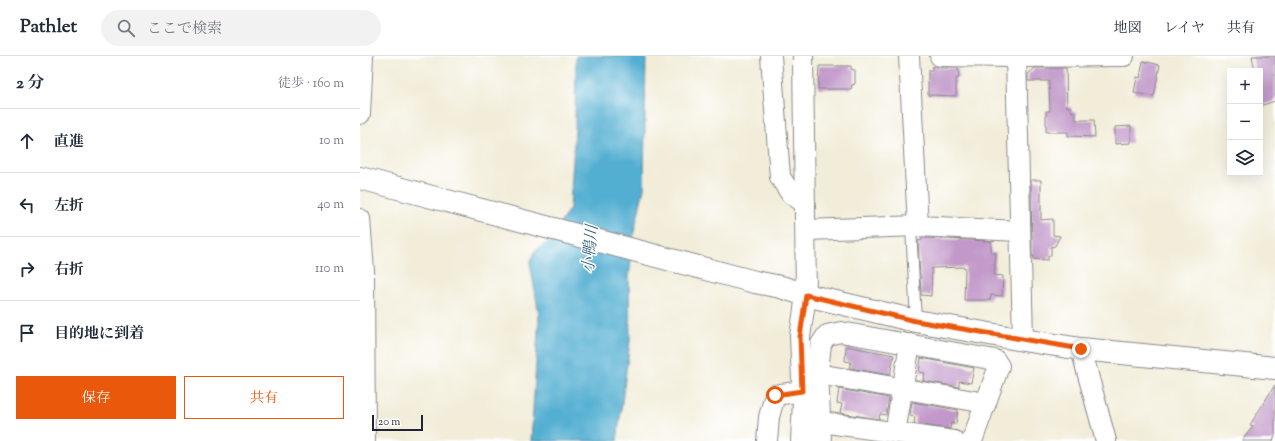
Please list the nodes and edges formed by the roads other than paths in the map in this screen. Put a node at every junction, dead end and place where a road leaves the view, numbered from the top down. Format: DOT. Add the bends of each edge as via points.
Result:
graph roads {
  1 [pos="363,56"];
  2 [pos="771,56"];
  3 [pos="803,56"];
  4 [pos="909,56"];
  5 [pos="940,56"];
  6 [pos="1124,56"];
  7 [pos="1016,57"];
  8 [pos="360,114"];
  9 [pos="365,179"];
  10 [pos="805,203"];
  11 [pos="360,219"];
  12 [pos="915,227"];
  13 [pos="806,230"];
  14 [pos="1019,231"];
  15 [pos="806,295"];
  16 [pos="916,321"];
  17 [pos="1023,340"];
  18 [pos="910,344"];
  19 [pos="1081,349"];
  20 [pos="1275,368"];
  21 [pos="818,374"];
  22 [pos="902,389"];
  23 [pos="802,391"];
  24 [pos="986,402"];
  25 [pos="821,432"];
  26 [pos="895,433"];
  27 [pos="365,441"];
  28 [pos="768,441"];
  29 [pos="802,441"];
  30 [pos="954,441"];
  31 [pos="972,441"];
  32 [pos="1106,441"];
  1 -- 8 [label="street"];
  2 -- 10 [label="street" via="780,177 791,194"];
  3 -- 10 [label="street"];
  4 -- 12 [label="street"];
  5 -- 7 [label="street"];
  6 -- 7 [label="street"];
  7 -- 14 [label="street"];
  9 -- 15 [label="street"];
  10 -- 13 [label="street"];
  11 -- 27 [label="street" via="364,272"];
  12 -- 13 [label="street"];
  12 -- 14 [label="street"];
  12 -- 16 [label="lane"];
  13 -- 15 [label="street"];
  14 -- 17 [label="street"];
  15 -- 16 [label="street"];
  15 -- 23 [label="street" via="800,337"];
  16 -- 17 [label="street"];
  17 -- 19 [label="street"];
  18 -- 21 [label="street" via="841,332 827,335 821,344"];
  18 -- 22 [label="street"];
  18 -- 24 [label="street" via="995,360 999,366"];
  19 -- 20 [label="street"];
  19 -- 32 [label="street"];
  21 -- 22 [label="street"];
  21 -- 25 [label="street"];
  22 -- 24 [label="street"];
  22 -- 26 [label="street"];
  23 -- 28 [label="street" via="775,395 769,418"];
  23 -- 29 [label="street"];
  24 -- 31 [label="street"];
  25 -- 26 [label="street"];
  26 -- 30 [label="street"];
}
